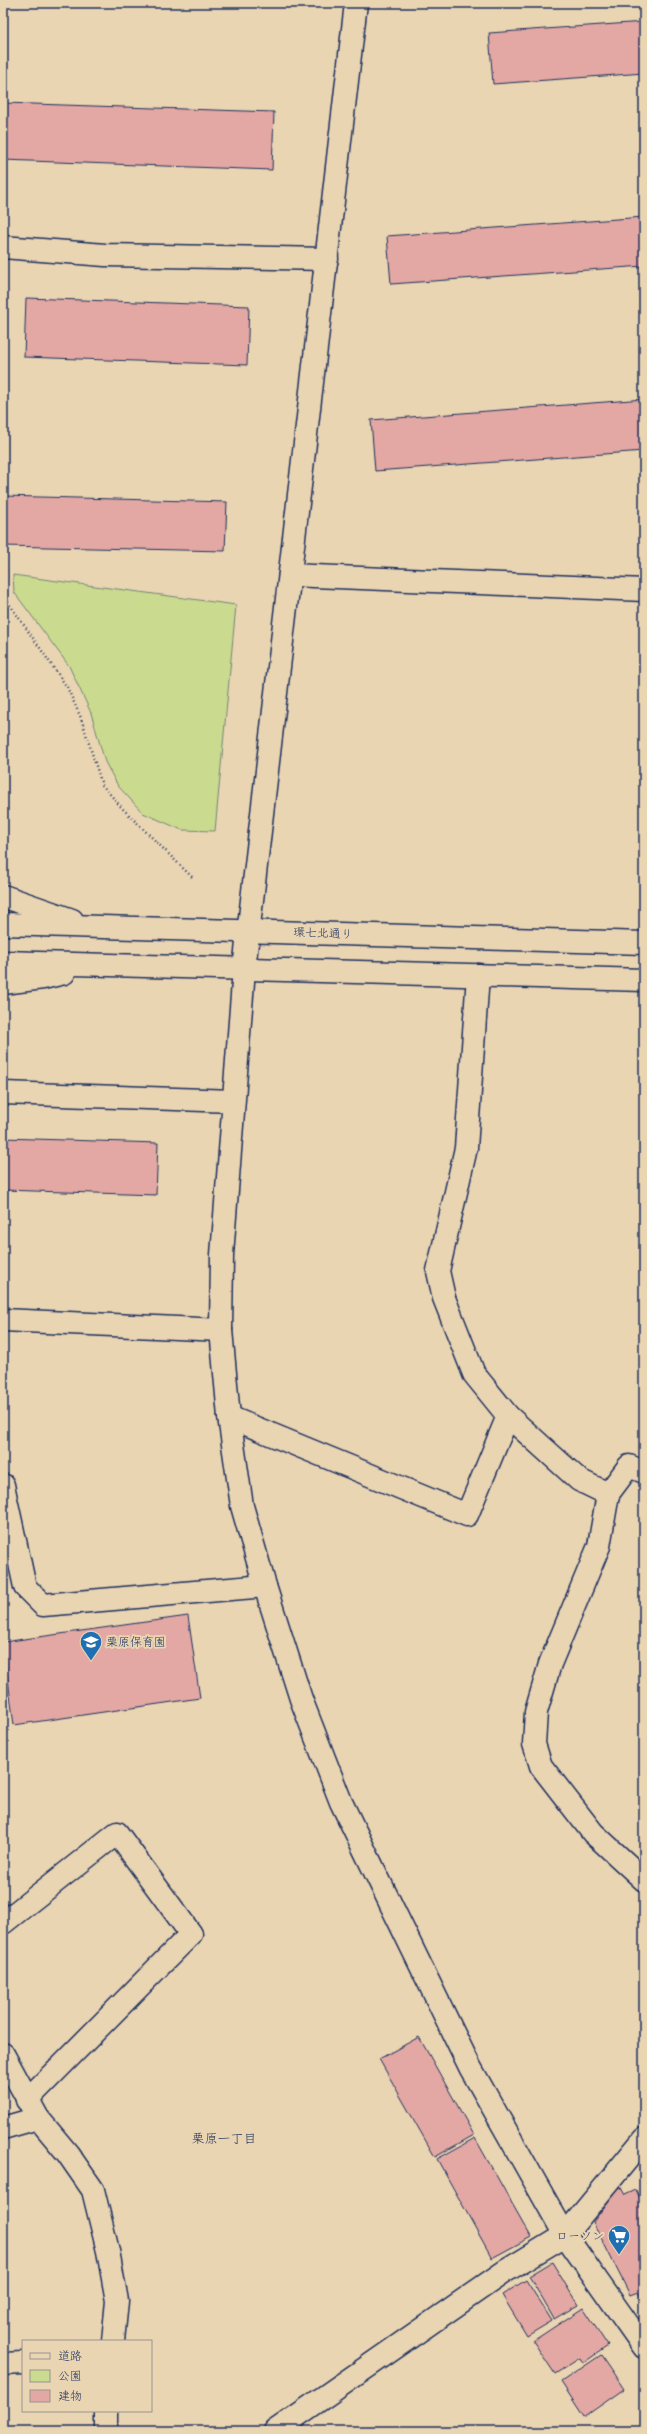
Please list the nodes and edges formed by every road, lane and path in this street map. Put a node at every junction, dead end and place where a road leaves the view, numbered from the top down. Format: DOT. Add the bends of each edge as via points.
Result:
graph roads {
  1 [pos="356,3"];
  2 [pos="3,247"];
  3 [pos="327,259"];
  4 [pos="3,329"];
  5 [pos="3,355"];
  6 [pos="290,575"];
  7 [pos="644,590"];
  8 [pos="3,595"];
  9 [pos="193,878"];
  10 [pos="3,896"];
  11 [pos="3,924"];
  12 [pos="90,927"];
  13 [pos="248,931"];
  14 [pos="644,943"];
  15 [pos="3,962"];
  16 [pos="88,966"];
  17 [pos="244,969"];
  18 [pos="478,975"];
  19 [pos="644,980"];
  20 [pos="3,983"];
  21 [pos="3,1093"];
  22 [pos="233,1101"];
  23 [pos="3,1320"];
  24 [pos="221,1330"];
  25 [pos="508,1416"];
  26 [pos="229,1417"];
  27 [pos="644,1472"];
  28 [pos="3,1485"];
  29 [pos="608,1494"];
  30 [pos="265,1586"];
  31 [pos="644,1880"];
  32 [pos="3,1922"];
  33 [pos="3,2054"];
  34 [pos="33,2109"];
  35 [pos="3,2128"];
  36 [pos="644,2139"];
  37 [pos="565,2235"];
  38 [pos="113,2340"];
  39 [pos="644,2347"];
  40 [pos="22,2363"];
  41 [pos="3,2364"];
  42 [pos="106,2412"];
  43 [pos="106,2431"];
  44 [pos="275,2431"];
  1 -- 3 [label="street"];
  2 -- 3 [label="street" via="105,255"];
  3 -- 6 [label="street"];
  4 -- 5 [label="path"];
  6 -- 7 [label="street"];
  6 -- 13 [label="street"];
  8 -- 9 [label="path" via="67,687 81,718 102,785"];
  10 -- 12 [label="street"];
  11 -- 12 [label="street, 環七北通り"];
  12 -- 13 [label="street, 環七北通り"];
  13 -- 14 [label="street, 環七北通り"];
  13 -- 17 [label="street"];
  15 -- 16 [label="street"];
  16 -- 17 [label="street"];
  16 -- 20 [label="street" via="43,978"];
  17 -- 18 [label="street"];
  17 -- 22 [label="street"];
  18 -- 19 [label="street"];
  18 -- 25 [label="street" via="466,1148 438,1271 444,1298 474,1374"];
  21 -- 22 [label="street"];
  22 -- 24 [label="street" via="222,1255"];
  23 -- 24 [label="street"];
  24 -- 26 [label="street"];
  25 -- 26 [label="street" via="467,1515"];
  25 -- 29 [label="street" via="579,1480"];
  26 -- 30 [label="street" via="242,1506"];
  27 -- 29 [label="street" via="629,1466"];
  28 -- 30 [label="street" via="25,1587 43,1605"];
  29 -- 31 [label="street" via="600,1546 550,1664 536,1712 534,1744 541,1766 593,1833"];
  30 -- 37 [label="street" via="301,1699 341,1802 470,2066"];
  32 -- 34 [label="street" via="117,1833 191,1934"];
  33 -- 34 [label="street"];
  34 -- 35 [label="street"];
  34 -- 38 [label="street" via="93,2190 117,2301"];
  36 -- 37 [label="street"];
  37 -- 39 [label="street"];
  37 -- 44 [label="street" via="504,2272"];
  40 -- 41 [label="street"];
  42 -- 43 [label="street"];
}
